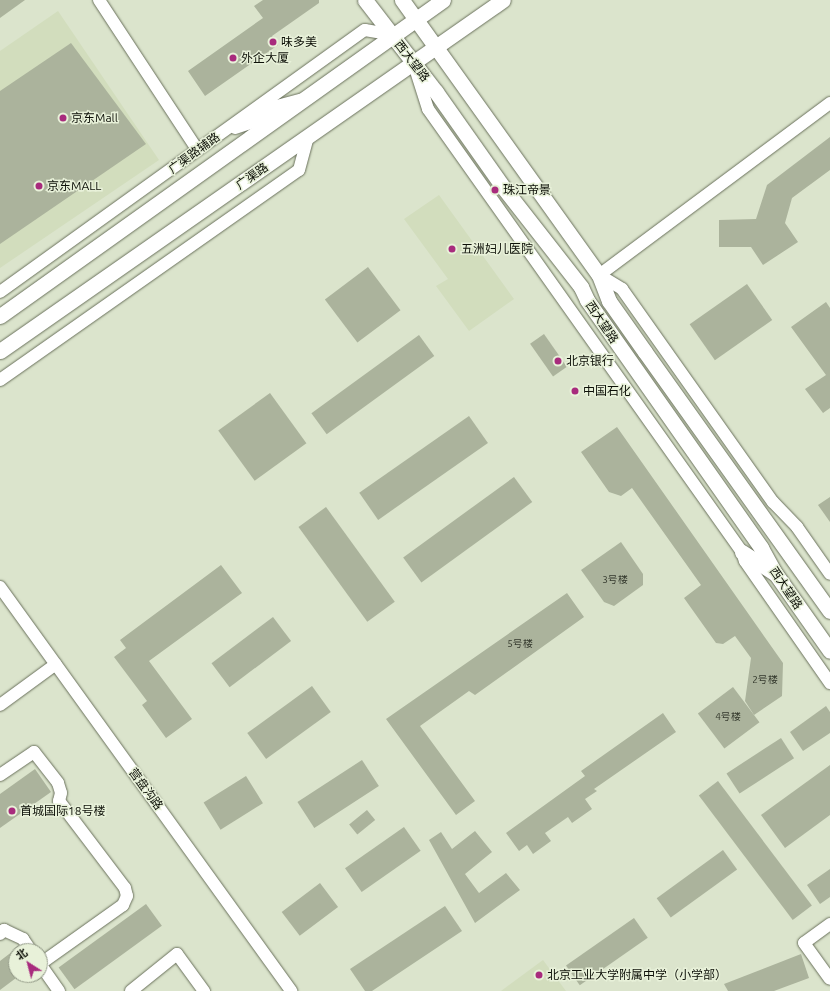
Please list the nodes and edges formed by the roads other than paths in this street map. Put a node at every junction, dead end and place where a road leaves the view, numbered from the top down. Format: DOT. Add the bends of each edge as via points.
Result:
graph roads {
  1 [pos="99,0"];
  2 [pos="365,0"];
  3 [pos="402,0"];
  4 [pos="443,0"];
  5 [pos="503,0"];
  6 [pos="416,19"];
  7 [pos="392,36"];
  8 [pos="436,48"];
  9 [pos="414,63"];
  10 [pos="303,99"];
  11 [pos="830,103"];
  12 [pos="223,131"];
  13 [pos="308,137"];
  14 [pos="197,149"];
  15 [pos="599,275"];
  16 [pos="0,292"];
  17 [pos="0,316"];
  18 [pos="0,351"];
  19 [pos="0,380"];
  20 [pos="742,552"];
  21 [pos="775,573"];
  22 [pos="830,574"];
  23 [pos="0,588"];
  24 [pos="830,610"];
  25 [pos="830,651"];
  26 [pos="56,664"];
  27 [pos="830,683"];
  28 [pos="0,705"];
  29 [pos="0,775"];
  30 [pos="830,924"];
  31 [pos="0,934"];
  32 [pos="25,943"];
  33 [pos="48,958"];
  34 [pos="48,975"];
  35 [pos="830,979"];
  36 [pos="59,991"];
  37 [pos="132,991"];
  38 [pos="204,991"];
  39 [pos="291,991"];
  1 -- 14 [label="street"];
  2 -- 7 [label="main road, 西大望路"];
  3 -- 6 [label="main road, 西大望路"];
  4 -- 6 [label="main road"];
  5 -- 8 [label="main road, 广渠路"];
  6 -- 7 [label="main road"];
  6 -- 8 [label="main road, 西大望路"];
  7 -- 9 [label="main road, 西大望路"];
  7 -- 10 [label="main road"];
  7 -- 12 [label="street, 广渠路辅路" via="365,30"];
  8 -- 9 [label="main road, 广渠路"];
  8 -- 15 [label="main road, 西大望路"];
  9 -- 13 [label="main road, 广渠路"];
  9 -- 20 [label="street" via="428,109"];
  9 -- 21 [label="main road, 西大望路" via="503,187 582,287 587,300 761,548"];
  10 -- 12 [label="street" via="277,106 253,122"];
  10 -- 17 [label="main road"];
  11 -- 15 [label="street"];
  12 -- 14 [label="street, 广渠路辅路"];
  13 -- 18 [label="main road, 广渠路"];
  13 -- 19 [label="street" via="299,170"];
  14 -- 16 [label="street, 广渠路辅路"];
  15 -- 22 [label="street" via="622,289 773,502 797,527"];
  15 -- 24 [label="main road, 西大望路" via="609,301"];
  20 -- 21 [label="main road"];
  20 -- 27 [label="street" via="745,562"];
  21 -- 25 [label="main road, 西大望路"];
  23 -- 26 [label="street, 营盘沟路"];
  26 -- 28 [label="street"];
  26 -- 39 [label="street, 营盘沟路"];
  29 -- 33 [label="street" via="34,752 58,783 61,793 59,801 126,888 128,896 123,905"];
  30 -- 35 [label="street" via="804,943"];
  31 -- 32 [label="street" via="4,930"];
  34 -- 36 [label="street"];
  37 -- 38 [label="street" via="177,954"];
}
